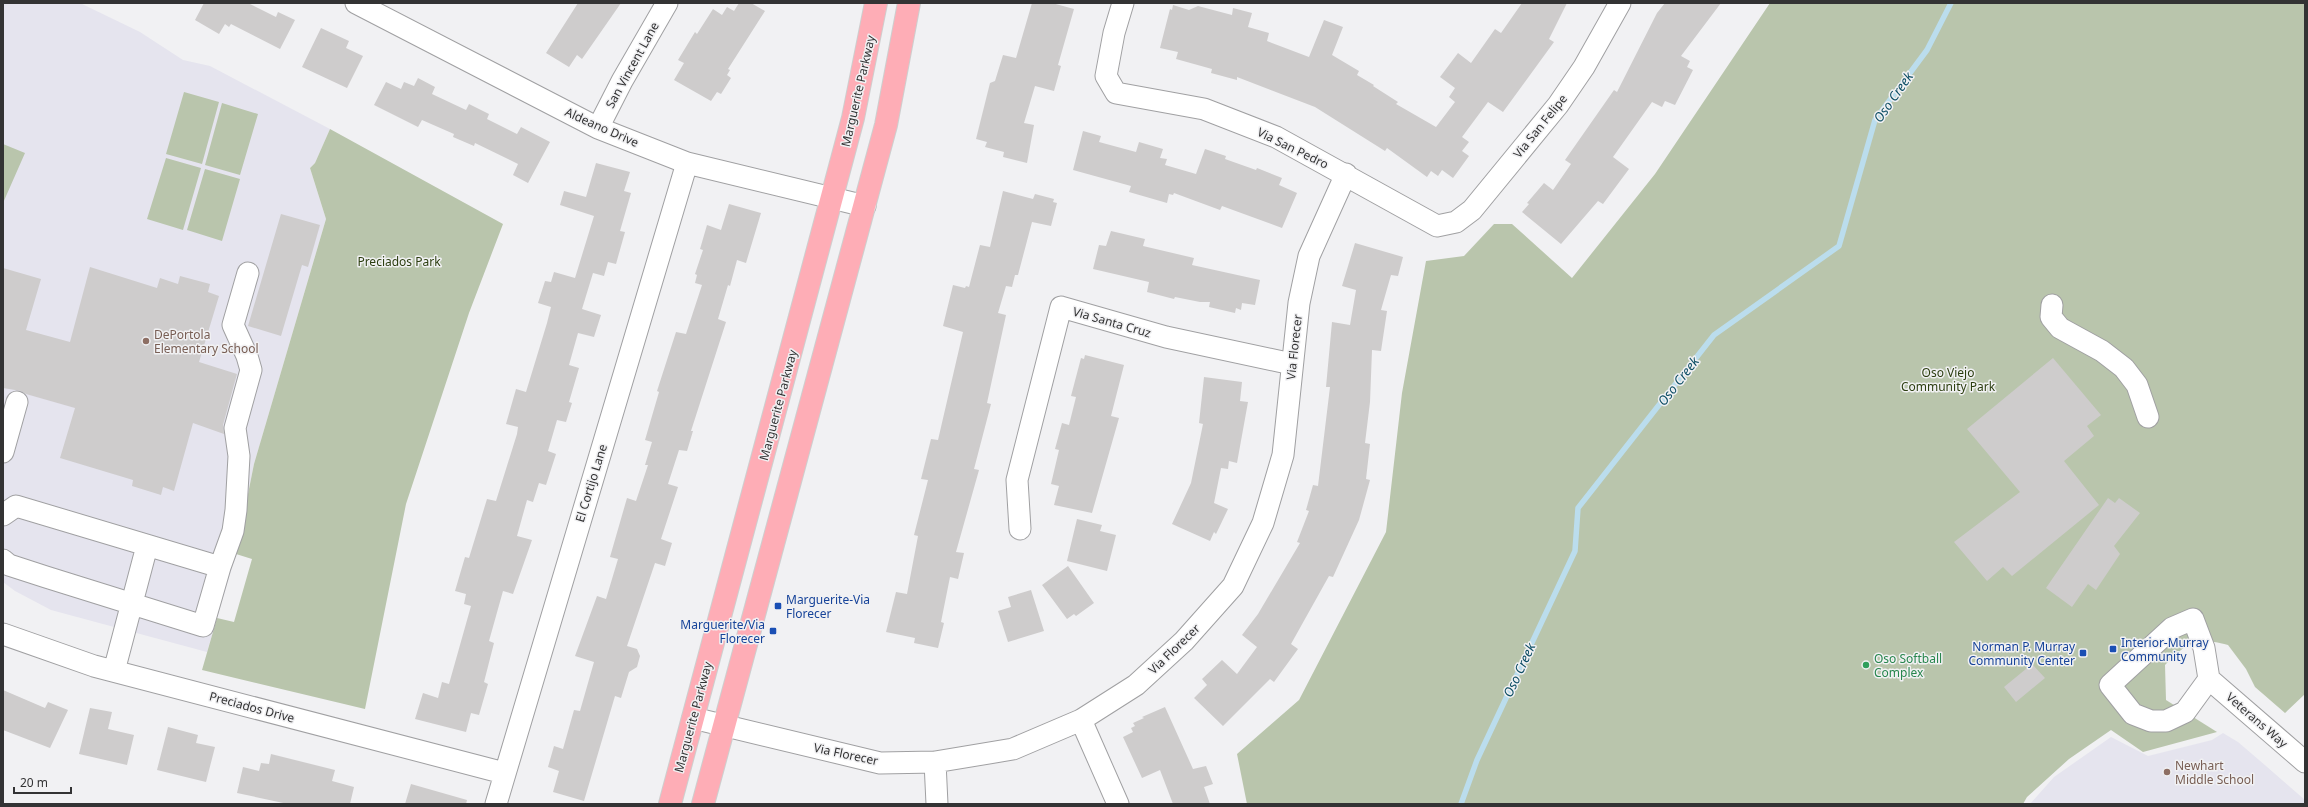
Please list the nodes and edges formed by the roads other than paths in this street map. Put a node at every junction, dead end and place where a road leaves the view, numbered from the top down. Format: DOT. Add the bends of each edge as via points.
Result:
graph roads {
  1 [pos="356,3"];
  2 [pos="667,3"];
  3 [pos="876,3"];
  4 [pos="909,3"];
  5 [pos="1123,3"];
  6 [pos="1620,3"];
  7 [pos="598,128"];
  8 [pos="687,163"];
  9 [pos="1346,174"];
  10 [pos="832,199"];
  11 [pos="865,206"];
  12 [pos="1437,226"];
  13 [pos="248,273"];
  14 [pos="2052,305"];
  15 [pos="1292,364"];
  16 [pos="17,402"];
  17 [pos="2148,417"];
  18 [pos="3,452"];
  19 [pos="3,514"];
  20 [pos="1020,529"];
  21 [pos="148,546"];
  22 [pos="3,560"];
  23 [pos="220,567"];
  24 [pos="132,605"];
  25 [pos="3,634"];
  26 [pos="114,671"];
  27 [pos="2209,679"];
  28 [pos="693,718"];
  29 [pos="1081,720"];
  30 [pos="724,726"];
  31 [pos="935,762"];
  32 [pos="2305,762"];
  33 [pos="504,773"];
  34 [pos="496,804"];
  35 [pos="670,804"];
  36 [pos="703,804"];
  37 [pos="937,804"];
  38 [pos="1118,804"];
  1 -- 7 [label="street, Aldeano Drive"];
  2 -- 7 [label="street, San Vincent Lane"];
  3 -- 10 [label="main road, Marguerite Parkway" via="853,118"];
  4 -- 11 [label="main road" via="886,125"];
  5 -- 9 [label="street, Via San Pedro" via="1106,76 1116,93 1204,109 1276,137"];
  6 -- 12 [label="street, Via San Felipe" via="1584,67 1553,111 1472,210 1456,222"];
  7 -- 8 [label="street, Aldeano Drive"];
  8 -- 10 [label="street, Aldeano Drive"];
  8 -- 33 [label="street, El Cortijo Lane"];
  9 -- 12 [label="street, Via San Pedro"];
  9 -- 15 [label="street, Via Florecer" via="1309,256 1299,303"];
  10 -- 11 [label="street, Aldeano Drive"];
  10 -- 28 [label="main road, Marguerite Parkway"];
  11 -- 30 [label="main road"];
  13 -- 23 [label="street" via="233,325 251,370 235,428 239,456 233,531"];
  14 -- 17 [label="street" via="2052,317 2060,328 2102,351 2124,368 2137,385"];
  15 -- 20 [label="street, Via Santa Cruz" via="1166,337 1061,308 1017,480"];
  15 -- 29 [label="street, Via Florecer" via="1283,455 1263,523 1233,586 1184,642 1136,685"];
  16 -- 18 [label="street"];
  19 -- 21 [label="street" via="16,506"];
  21 -- 23 [label="street"];
  21 -- 24 [label="street"];
  22 -- 24 [label="street" via="9,565"];
  23 -- 24 [label="street" via="203,626"];
  24 -- 26 [label="street"];
  25 -- 26 [label="street, Preciados Drive"];
  26 -- 33 [label="street, Preciados Drive"];
  27 -- 27 [label="street" via="2204,648 2193,619 2172,628 2110,685 2133,714 2151,721 2166,721 2185,712"];
  27 -- 32 [label="street, Veterans Way"];
  28 -- 30 [label="street, Via Florecer"];
  28 -- 35 [label="main road, Marguerite Parkway"];
  29 -- 31 [label="street, Via Florecer" via="1013,749"];
  29 -- 38 [label="street"];
  30 -- 31 [label="street, Via Florecer" via="880,762"];
  30 -- 36 [label="main road"];
  31 -- 37 [label="street"];
  33 -- 34 [label="street, El Cortijo Lane"];
}
